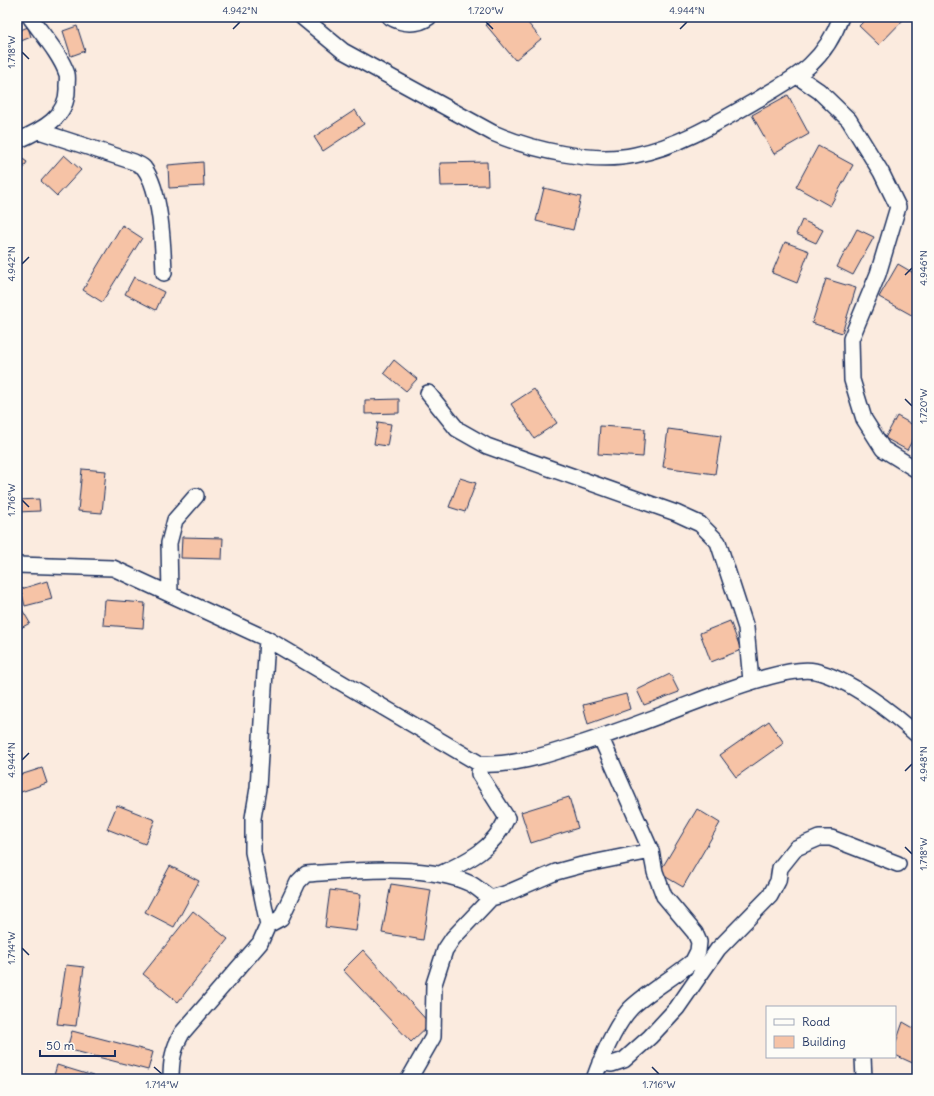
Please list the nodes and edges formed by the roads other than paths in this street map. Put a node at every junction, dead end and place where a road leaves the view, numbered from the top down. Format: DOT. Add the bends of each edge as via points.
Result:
graph roads {
  1 [pos="30,17"];
  2 [pos="302,17"];
  3 [pos="390,17"];
  4 [pos="429,17"];
  5 [pos="841,17"];
  6 [pos="797,76"];
  7 [pos="39,131"];
  8 [pos="17,141"];
  9 [pos="164,273"];
  10 [pos="428,393"];
  11 [pos="917,470"];
  12 [pos="196,496"];
  13 [pos="17,565"];
  14 [pos="170,594"];
  15 [pos="267,639"];
  16 [pos="751,681"];
  17 [pos="917,735"];
  18 [pos="601,738"];
  19 [pos="480,764"];
  20 [pos="651,851"];
  21 [pos="898,864"];
  22 [pos="440,874"];
  23 [pos="491,898"];
  24 [pos="268,925"];
  25 [pos="863,1058"];
  26 [pos="600,1062"];
  27 [pos="171,1079"];
  28 [pos="409,1079"];
  29 [pos="594,1079"];
  30 [pos="864,1079"];
  1 -- 7 [label="street" via="67,75 68,97 57,118"];
  2 -- 6 [label="street" via="343,51 493,133 515,143 563,154 634,156 664,147 697,134"];
  3 -- 4 [label="street" via="415,24"];
  5 -- 6 [label="street" via="835,34 823,51"];
  6 -- 11 [label="street" via="819,91 849,120 881,172 898,207 878,274 851,339 852,380 864,420 883,449"];
  7 -- 8 [label="street"];
  7 -- 9 [label="street" via="144,167 150,178 163,231"];
  10 -- 16 [label="street" via="457,429 487,446 676,513 700,524 718,542 746,628"];
  12 -- 14 [label="street" via="175,520 169,543"];
  13 -- 14 [label="street" via="113,568"];
  14 -- 15 [label="street"];
  15 -- 19 [label="street"];
  15 -- 24 [label="street" via="258,788 253,818 253,852"];
  16 -- 17 [label="street" via="814,671 838,680 894,714"];
  16 -- 18 [label="street"];
  18 -- 19 [label="street" via="541,757 500,765"];
  18 -- 20 [label="street"];
  19 -- 22 [label="street" via="479,774 507,818 484,850 469,861"];
  20 -- 23 [label="street" via="556,872"];
  20 -- 26 [label="street" via="664,896 699,942 698,951 692,961 632,1007"];
  21 -- 26 [label="street" via="831,838 819,838 796,848 780,868 778,881 770,896 718,949 677,1008 624,1060 612,1064"];
  22 -- 23 [label="street" via="471,884"];
  22 -- 24 [label="street" via="371,870 306,874 298,882 281,918"];
  23 -- 28 [label="street" via="445,950 434,984 433,1038"];
  24 -- 27 [label="street" via="260,944 182,1033 174,1046"];
  25 -- 30 [label="street"];
  26 -- 29 [label="street"];
}
